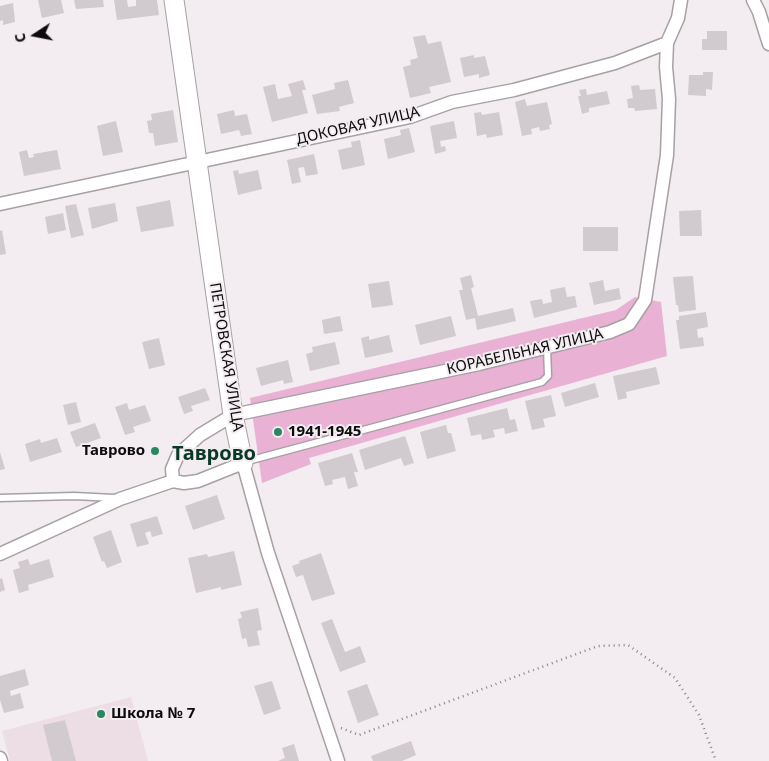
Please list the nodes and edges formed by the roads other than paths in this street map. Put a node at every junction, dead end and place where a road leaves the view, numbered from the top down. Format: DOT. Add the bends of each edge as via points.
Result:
graph roads {
  1 [pos="174,0"];
  2 [pos="681,0"];
  3 [pos="753,0"];
  4 [pos="667,43"];
  5 [pos="769,44"];
  6 [pos="197,160"];
  7 [pos="0,204"];
  8 [pos="547,346"];
  9 [pos="233,415"];
  10 [pos="243,463"];
  11 [pos="173,482"];
  12 [pos="0,498"];
  13 [pos="120,499"];
  14 [pos="0,554"];
  15 [pos="338,761"];
  1 -- 6 [label="street, ПЕТРОВСКАЯ УЛИЦА"];
  2 -- 4 [label="street" via="678,18"];
  3 -- 5 [label="street"];
  4 -- 6 [label="street, ДОКОВАЯ УЛИЦА" via="615,63 514,90 452,102 410,117"];
  4 -- 8 [label="street, КОРАБЕЛЬНАЯ УЛИЦА" via="666,155 645,300 629,324 610,332"];
  6 -- 7 [label="street, ДОКОВАЯ УЛИЦА"];
  6 -- 9 [label="street, ПЕТРОВСКАЯ УЛИЦА"];
  8 -- 9 [label="street, КОРАБЕЛЬНАЯ УЛИЦА" via="479,364"];
  8 -- 10 [label="lane" via="548,376 542,382"];
  9 -- 10 [label="street, ПЕТРОВСКАЯ УЛИЦА"];
  9 -- 11 [label="street, КОРАБЕЛЬНАЯ УЛИЦА" via="200,434 178,455 172,469"];
  10 -- 11 [label="street" via="198,481"];
  10 -- 15 [label="street, ПЕТРОВСКАЯ УЛИЦА" via="268,553"];
  11 -- 13 [label="street"];
  12 -- 13 [label="lane" via="74,496"];
  13 -- 14 [label="street"];
}
